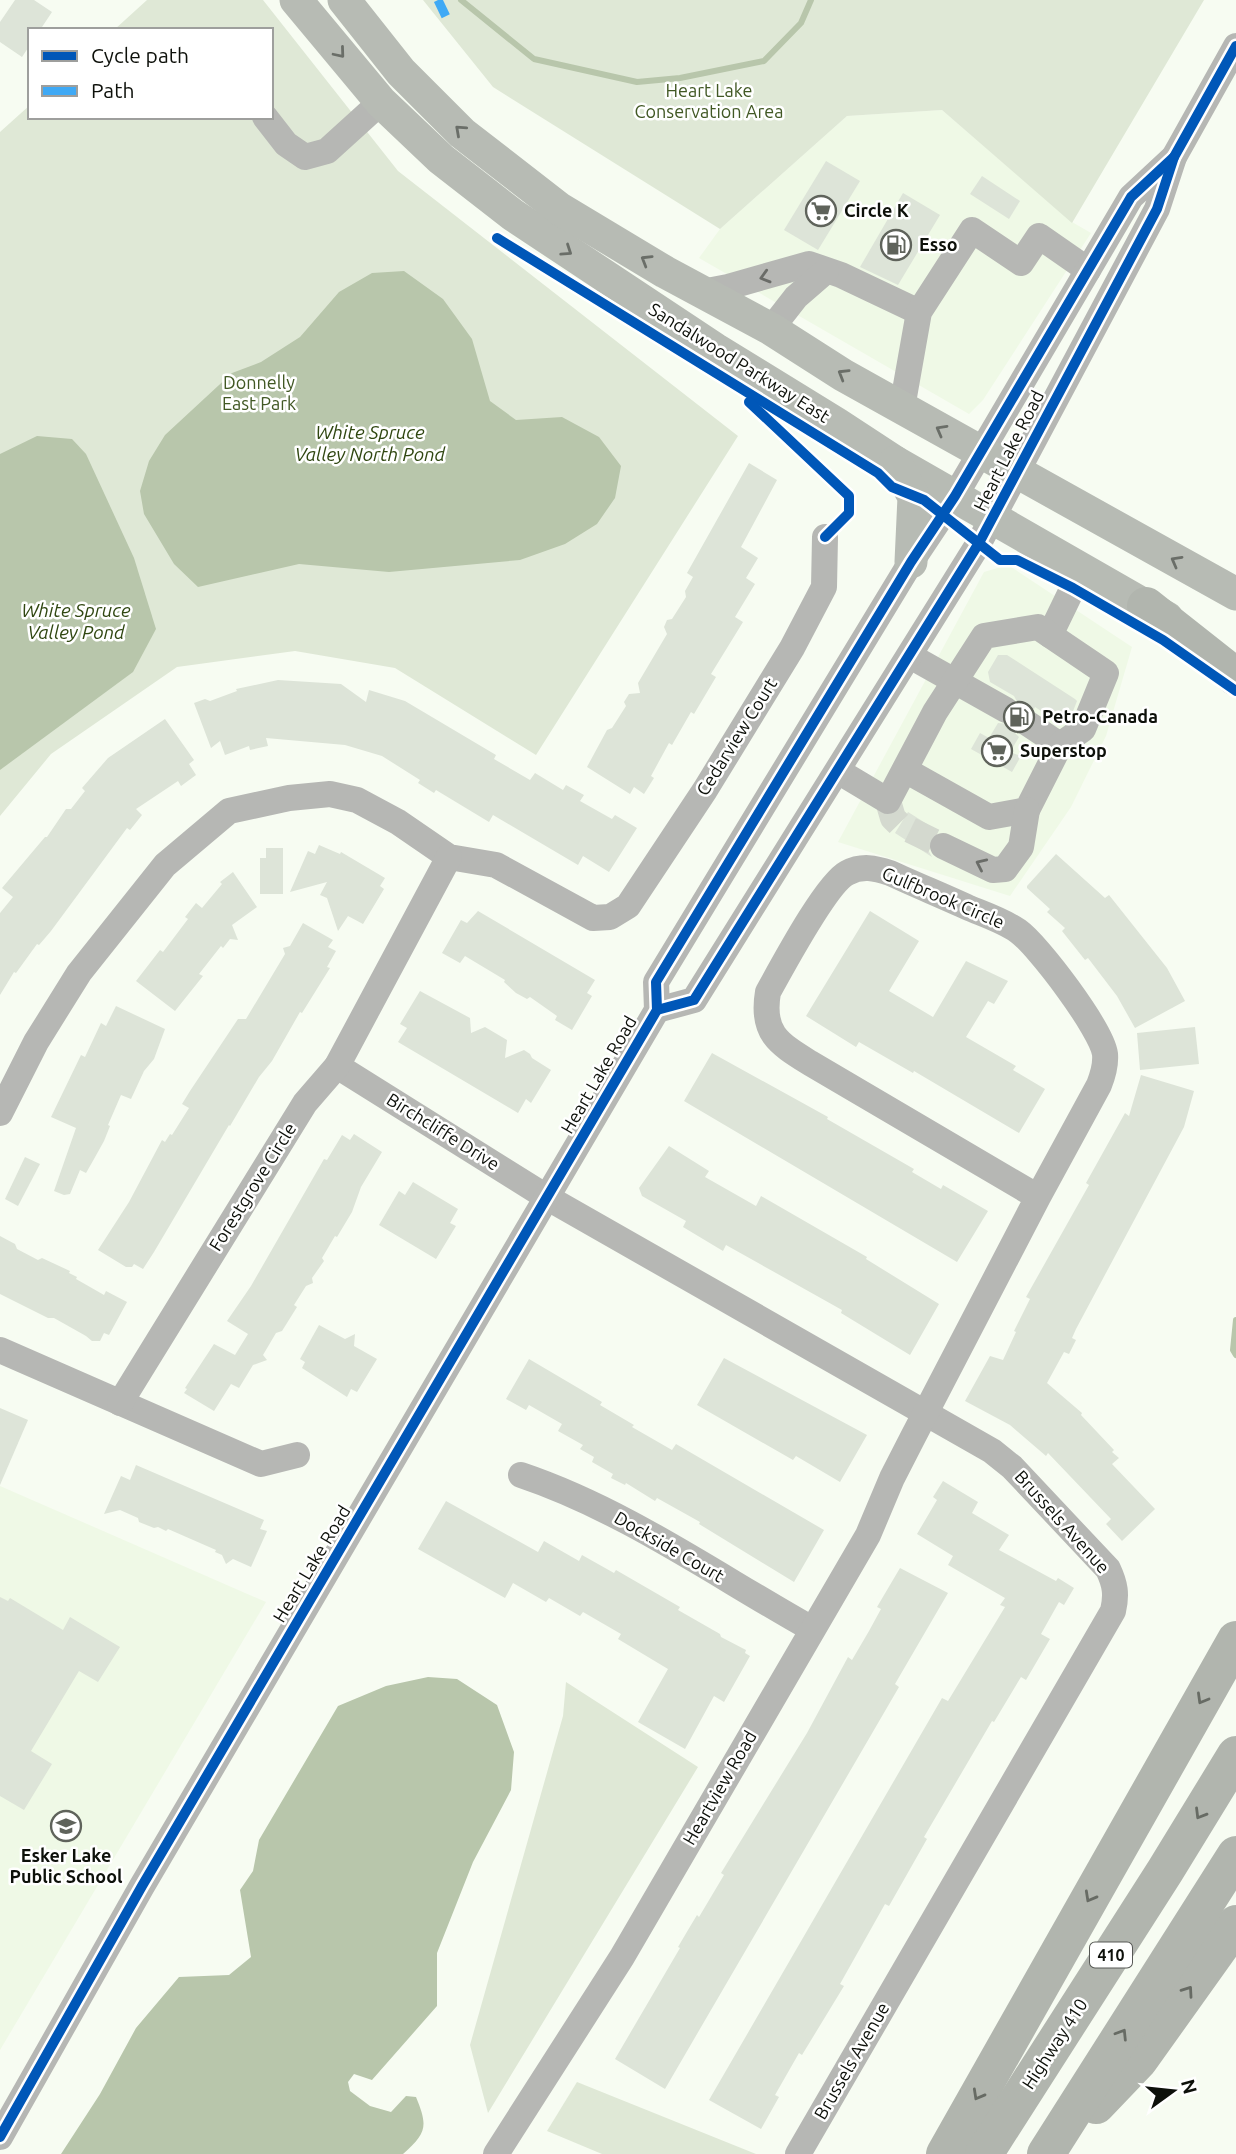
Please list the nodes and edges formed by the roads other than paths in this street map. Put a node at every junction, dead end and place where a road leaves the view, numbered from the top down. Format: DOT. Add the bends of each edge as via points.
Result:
graph roads {
  1 [pos="296,0"];
  2 [pos="344,0"];
  3 [pos="1236,46"];
  4 [pos="381,102"];
  5 [pos="266,119"];
  6 [pos="1174,157"];
  7 [pos="1088,270"];
  8 [pos="826,271"];
  9 [pos="702,292"];
  10 [pos="919,312"];
  11 [pos="771,329"];
  12 [pos="715,349"];
  13 [pos="902,408"];
  14 [pos="981,451"];
  15 [pos="895,462"];
  16 [pos="1017,471"];
  17 [pos="955,496"];
  18 [pos="994,518"];
  19 [pos="825,537"];
  20 [pos="911,562"];
  21 [pos="1082,569"];
  22 [pos="1236,594"];
  23 [pos="1146,606"];
  24 [pos="1050,635"];
  25 [pos="911,656"];
  26 [pos="1236,656"];
  27 [pos="1236,677"];
  28 [pos="955,681"];
  29 [pos="1060,745"];
  30 [pos="905,770"];
  31 [pos="838,771"];
  32 [pos="1027,810"];
  33 [pos="943,846"];
  34 [pos="449,858"];
  35 [pos="657,1010"];
  36 [pos="337,1066"];
  37 [pos="0,1113"];
  38 [pos="1038,1197"];
  39 [pos="548,1198"];
  40 [pos="0,1350"];
  41 [pos="120,1403"];
  42 [pos="926,1413"];
  43 [pos="297,1455"];
  44 [pos="520,1475"];
  45 [pos="813,1629"];
  46 [pos="1236,1640"];
  47 [pos="1236,1755"];
  48 [pos="1236,1855"];
  49 [pos="1236,1924"];
  50 [pos="0,2137"];
  51 [pos="496,2154"];
  52 [pos="798,2154"];
  53 [pos="945,2154"];
  54 [pos="984,2154"];
  55 [pos="1047,2154"];
  1 -- 4 [label="main road, Sandalwood Parkway East, one-way"];
  9 -- 2 [label="main road, one-way" via="560,209 462,133 401,72"];
  3 -- 6 [label="street, Heart Lake Road"];
  4 -- 5 [label="street" via="327,151 305,157 285,144"];
  4 -- 12 [label="main road, Sandalwood Parkway East, one-way" via="441,159 513,215"];
  6 -- 7 [label="street, Heart Lake Road" via="1131,197"];
  6 -- 16 [label="street, Heart Lake Road" via="1157,209"];
  7 -- 10 [label="street" via="1038,236 1021,263 972,230"];
  7 -- 14 [label="street, Heart Lake Road"];
  8 -- 9 [label="street, one-way" via="809,264"];
  8 -- 10 [label="street"];
  8 -- 11 [label="street" via="796,297"];
  9 -- 11 [label="main road"];
  10 -- 13 [label="street"];
  11 -- 12 [label="main road"];
  13 -- 11 [label="main road, one-way"];
  12 -- 15 [label="main road, Sandalwood Parkway East"];
  14 -- 13 [label="main road, one-way"];
  14 -- 16 [label="main road"];
  14 -- 17 [label="street, Heart Lake Road"];
  15 -- 17 [label="main road, Sandalwood Parkway East"];
  15 -- 20 [label="main road" via="914,496"];
  16 -- 18 [label="street, Heart Lake Road"];
  22 -- 16 [label="main road, one-way"];
  17 -- 18 [label="main road, Sandalwood Parkway East"];
  17 -- 20 [label="street, Heart Lake Road"];
  18 -- 21 [label="main road, Sandalwood Parkway East"];
  18 -- 25 [label="street, Heart Lake Road"];
  19 -- 34 [label="street, Cedarview Court" via="824,587 792,648 628,906 610,917 593,918 496,865"];
  20 -- 35 [label="street, Heart Lake Road" via="656,982"];
  21 -- 23 [label="main road, Sandalwood Parkway East"];
  21 -- 24 [label="street"];
  23 -- 26 [label="main road, Sandalwood Parkway East"];
  23 -- 27 [label="highway"];
  24 -- 28 [label="street" via="1038,627 984,636"];
  24 -- 29 [label="street" via="1106,673 1083,729"];
  25 -- 28 [label="street"];
  25 -- 31 [label="street, Heart Lake Road"];
  28 -- 29 [label="street"];
  28 -- 30 [label="street"];
  29 -- 32 [label="street"];
  30 -- 31 [label="street" via="888,801"];
  30 -- 32 [label="street" via="989,817"];
  31 -- 35 [label="street, Heart Lake Road" via="694,1000"];
  32 -- 33 [label="street, one-way" via="1021,847 1005,869 993,870"];
  34 -- 36 [label="street, Forestgrove Circle"];
  34 -- 37 [label="street" via="398,822 357,800 330,794 229,811 165,865 79,973 36,1042"];
  35 -- 39 [label="street, Heart Lake Road"];
  36 -- 39 [label="street, Birchcliffe Drive"];
  36 -- 41 [label="street, Forestgrove Circle" via="305,1103"];
  38 -- 38 [label="street, Gulfbrook Circle" via="1105,1070 1105,1054 1094,1026 1020,932 890,873 861,867 848,872 837,880 768,992 765,1008 771,1033 810,1063"];
  38 -- 42 [label="street, Gulfbrook Circle"];
  39 -- 42 [label="street, Brussels Avenue"];
  39 -- 50 [label="street, Heart Lake Road" via="147,1878"];
  40 -- 41 [label="street"];
  41 -- 43 [label="street" via="261,1464"];
  42 -- 45 [label="street, Heartview Road" via="868,1535"];
  42 -- 52 [label="street, Brussels Avenue" via="1012,1467 1108,1569 1116,1599"];
  44 -- 45 [label="street, Dockside Court" via="558,1487 643,1530"];
  45 -- 51 [label="street, Heartview Road" via="622,1956"];
  46 -- 53 [label="highway, one-way"];
  47 -- 54 [label="highway, Highway 410 / 410, one-way"];
  55 -- 48 [label="highway, one-way"];
  55 -- 49 [label="highway, one-way" via="1139,2060"];
}
